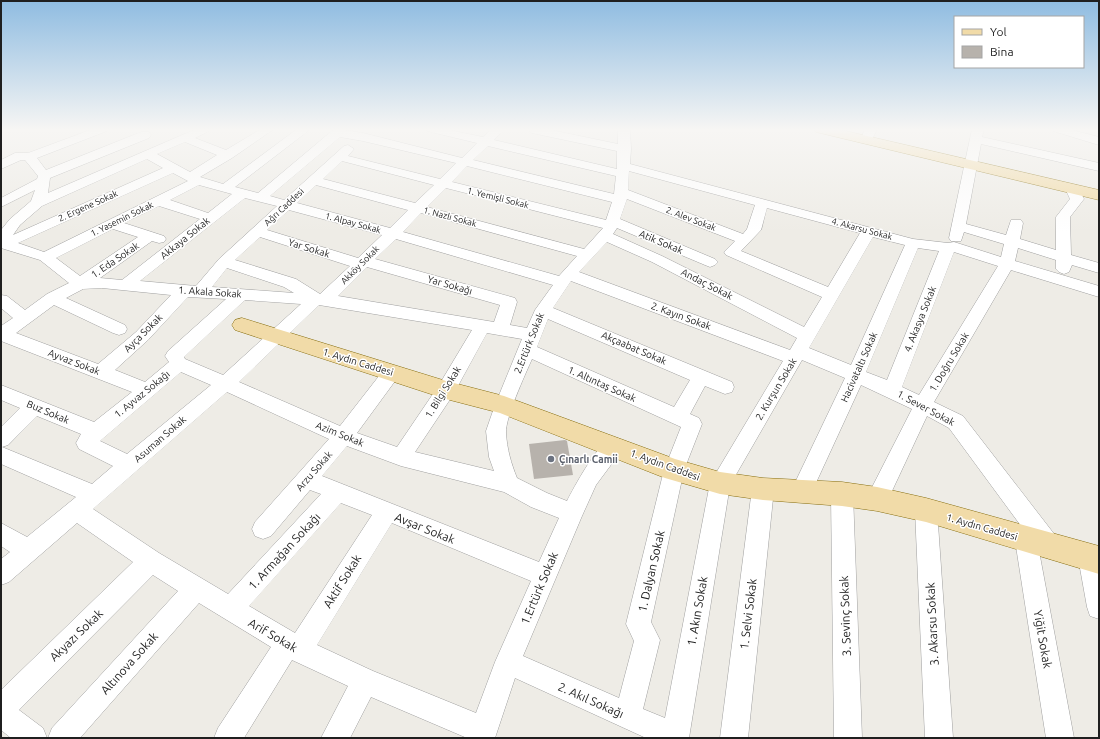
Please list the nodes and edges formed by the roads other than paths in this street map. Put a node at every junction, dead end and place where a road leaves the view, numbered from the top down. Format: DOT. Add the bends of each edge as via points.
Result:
graph roads {
  1 [pos="34,163"];
  2 [pos="74,163"];
  3 [pos="129,163"];
  4 [pos="165,163"];
  5 [pos="216,163"];
  6 [pos="258,163"];
  7 [pos="301,163"];
  8 [pos="332,163"];
  9 [pos="365,163"];
  10 [pos="463,163"];
  11 [pos="471,163"];
  12 [pos="624,163"];
  13 [pos="626,163"];
  14 [pos="967,163"];
  15 [pos="972,165"];
  16 [pos="173,168"];
  17 [pos="44,178"];
  18 [pos="195,179"];
  19 [pos="313,180"];
  20 [pos="443,183"];
  21 [pos="225,188"];
  22 [pos="1072,188"];
  23 [pos="242,192"];
  24 [pos="1099,195"];
  25 [pos="620,196"];
  26 [pos="260,198"];
  27 [pos="158,201"];
  28 [pos="2,202"];
  29 [pos="762,202"];
  30 [pos="37,203"];
  31 [pos="287,206"];
  32 [pos="418,208"];
  33 [pos="210,218"];
  34 [pos="1016,223"];
  35 [pos="112,224"];
  36 [pos="959,226"];
  37 [pos="610,228"];
  38 [pos="870,231"];
  39 [pos="257,232"];
  40 [pos="392,233"];
  41 [pos="150,236"];
  42 [pos="745,240"];
  43 [pos="913,242"];
  44 [pos="1012,242"];
  45 [pos="177,244"];
  46 [pos="951,248"];
  47 [pos="6,249"];
  48 [pos="587,254"];
  49 [pos="45,257"];
  50 [pos="1064,258"];
  51 [pos="224,262"];
  52 [pos="363,262"];
  53 [pos="710,262"];
  54 [pos="1007,264"];
  55 [pos="1099,268"];
  56 [pos="565,278"];
  57 [pos="1064,282"];
  58 [pos="80,284"];
  59 [pos="127,284"];
  60 [pos="192,291"];
  61 [pos="1099,292"];
  62 [pos="241,295"];
  63 [pos="831,295"];
  64 [pos="53,298"];
  65 [pos="1,300"];
  66 [pos="320,300"];
  67 [pos="543,310"];
  68 [pos="24,318"];
  69 [pos="242,325"];
  70 [pos="492,327"];
  71 [pos="119,329"];
  72 [pos="1,335"];
  73 [pos="278,337"];
  74 [pos="530,343"];
  75 [pos="800,348"];
  76 [pos="179,364"];
  77 [pos="392,372"];
  78 [pos="100,373"];
  79 [pos="856,375"];
  80 [pos="701,377"];
  81 [pos="227,382"];
  82 [pos="725,387"];
  83 [pos="146,390"];
  84 [pos="446,390"];
  85 [pos="892,390"];
  86 [pos="1,392"];
  87 [pos="504,405"];
  88 [pos="923,405"];
  89 [pos="35,406"];
  90 [pos="678,417"];
  91 [pos="96,432"];
  92 [pos="343,437"];
  93 [pos="1,439"];
  94 [pos="615,446"];
  95 [pos="1,455"];
  96 [pos="401,457"];
  97 [pos="130,465"];
  98 [pos="674,470"];
  99 [pos="307,479"];
  100 [pos="720,483"];
  101 [pos="509,484"];
  102 [pos="763,489"];
  103 [pos="802,491"];
  104 [pos="337,492"];
  105 [pos="842,494"];
  106 [pos="96,495"];
  107 [pos="877,499"];
  108 [pos="926,510"];
  109 [pos="77,511"];
  110 [pos="386,512"];
  111 [pos="572,513"];
  112 [pos="264,529"];
  113 [pos="1,533"];
  114 [pos="1026,540"];
  115 [pos="1050,547"];
  116 [pos="28,551"];
  117 [pos="1094,559"];
  118 [pos="151,561"];
  119 [pos="1,574"];
  120 [pos="544,575"];
  121 [pos="196,588"];
  122 [pos="1099,607"];
  123 [pos="230,609"];
  124 [pos="293,647"];
  125 [pos="508,662"];
  126 [pos="365,681"];
  127 [pos="1,708"];
  128 [pos="1,713"];
  129 [pos="628,716"];
  130 [pos="482,734"];
  131 [pos="33,738"];
  132 [pos="62,738"];
  133 [pos="228,738"];
  134 [pos="335,738"];
  135 [pos="675,738"];
  136 [pos="734,738"];
  137 [pos="848,738"];
  138 [pos="939,738"];
  139 [pos="1060,738"];
  1 -- 17 [label="street"];
  2 -- 17 [label="street"];
  3 -- 30 [label="street"];
  4 -- 16 [label="street, 1. Alpay Sokak"];
  5 -- 18 [label="street, 1. Yasemin Sokak"];
  6 -- 21 [label="street"];
  7 -- 26 [label="street, 2. Alev Sokak"];
  8 -- 19 [label="street, Ağrı Caddesi"];
  9 -- 20 [label="street, 1. Yemişli Sokak"];
  10 -- 20 [label="street, Akköy Sokak"];
  11 -- 25 [label="street, 2. Alev Sokak"];
  12 -- 25 [label="street, 2.Ertürk Sokak"];
  13 -- 29 [label="street, 4. Akarsu Sokak"];
  14 -- 15 [label="main road"];
  15 -- 22 [label="main road"];
  15 -- 36 [label="street, 4. Akasya Sokak"];
  16 -- 18 [label="street, 1. Alpay Sokak"];
  16 -- 47 [label="street, 2. Ergene Sokak"];
  17 -- 28 [label="street"];
  17 -- 30 [label="street"];
  18 -- 21 [label="street, 1. Alpay Sokak"];
  18 -- 27 [label="street, 1. Yasemin Sokak"];
  19 -- 31 [label="street, Ağrı Caddesi"];
  19 -- 32 [label="street, 1. Nazlı Sokak"];
  20 -- 32 [label="street, Akköy Sokak"];
  20 -- 37 [label="street, 1. Yemişli Sokak"];
  21 -- 23 [label="street, 1. Alpay Sokak"];
  22 -- 24 [label="main road"];
  22 -- 50 [label="street" via="1077,199 1063,217"];
  23 -- 26 [label="street, 1. Alpay Sokak"];
  23 -- 33 [label="street, Akkaya Sokak"];
  25 -- 37 [label="street, 2.Ertürk Sokak"];
  25 -- 42 [label="street, 2. Alev Sokak"];
  26 -- 31 [label="street, 1. Alpay Sokak"];
  27 -- 33 [label="street"];
  27 -- 35 [label="street, 1. Yasemin Sokak"];
  29 -- 38 [label="street, 4. Akarsu Sokak"];
  29 -- 42 [label="street" via="754,230"];
  30 -- 47 [label="street" via="14,222 5,234"];
  31 -- 39 [label="street, Ağrı Caddesi"];
  31 -- 40 [label="street, 1. Alpay Sokak"];
  32 -- 40 [label="street, Akköy Sokak"];
  32 -- 48 [label="street, 1. Nazlı Sokak"];
  33 -- 45 [label="street, Akkaya Sokak"];
  34 -- 44 [label="street, 1. Doğru Sokak"];
  35 -- 41 [label="street"];
  35 -- 49 [label="street, 1. Yasemin Sokak"];
  36 -- 44 [label="street"];
  36 -- 46 [label="street, 4. Akasya Sokak"];
  37 -- 48 [label="street, 2.Ertürk Sokak"];
  37 -- 53 [label="street, Atik Sokak"];
  37 -- 75 [label="street, Andaç Sokak"];
  38 -- 43 [label="street, 4. Akarsu Sokak"];
  38 -- 63 [label="street, 2. Kurşun Sokak"];
  39 -- 51 [label="street, Ağrı Caddesi"];
  39 -- 52 [label="street, Yar Sokak"];
  40 -- 52 [label="street, Akköy Sokak"];
  40 -- 56 [label="street, 1. Alpay Sokak"];
  41 -- 45 [label="street"];
  41 -- 58 [label="street, 1. Eda Sokak"];
  42 -- 63 [label="street" via="731,252"];
  43 -- 46 [label="street, 4. Akarsu Sokak"];
  43 -- 79 [label="street, Hacivataltı Sokak"];
  44 -- 50 [label="street"];
  44 -- 54 [label="street, 1. Doğru Sokak"];
  45 -- 59 [label="street, Akkaya Sokak"];
  46 -- 54 [label="street, 4. Akarsu Sokak"];
  46 -- 85 [label="street, 4. Akasya Sokak"];
  47 -- 49 [label="street"];
  48 -- 56 [label="street, 2.Ertürk Sokak"];
  49 -- 58 [label="street"];
  50 -- 55 [label="street"];
  50 -- 57 [label="street"];
  51 -- 60 [label="street, Ağrı Caddesi"];
  51 -- 66 [label="street" via="290,283"];
  52 -- 66 [label="street, Akköy Sokak"];
  52 -- 70 [label="street, Yar Sokağı" via="509,302"];
  54 -- 57 [label="street, 4. Akarsu Sokak"];
  54 -- 88 [label="street, 1. Doğru Sokak"];
  56 -- 67 [label="street, 2.Ertürk Sokak"];
  56 -- 75 [label="street, 2. Kayın Sokak"];
  57 -- 61 [label="street, 4. Akarsu Sokak"];
  58 -- 59 [label="street, 1. Akala Sokak"];
  58 -- 64 [label="street, 1. Eda Sokak"];
  59 -- 60 [label="street, 1. Akala Sokak"];
  60 -- 62 [label="street, 1. Akala Sokak"];
  60 -- 78 [label="street, Ayça Sokak"];
  62 -- 66 [label="street, 1. Akala Sokak"];
  62 -- 76 [label="street, 1. Ayvaz Sokağı" via="174,356"];
  63 -- 75 [label="street, 2. Kurşun Sokak"];
  64 -- 68 [label="street, 1. Eda Sokak"];
  64 -- 71 [label="street"];
  65 -- 68 [label="street"];
  66 -- 70 [label="street, 1. Akala Sokak"];
  66 -- 73 [label="street, Asuman Sokak"];
  67 -- 74 [label="street, 2.Ertürk Sokak"];
  67 -- 80 [label="street, Akçaabat Sokak"];
  68 -- 72 [label="street, 1. Eda Sokak"];
  69 -- 73 [label="main road, 1. Aydın Caddesi"];
  70 -- 74 [label="street, 1. Akala Sokak"];
  70 -- 84 [label="street, 1. Bilgi Sokak"];
  72 -- 78 [label="street, Ayvaz Sokak"];
  73 -- 77 [label="main road, 1. Aydın Caddesi"];
  73 -- 81 [label="street, Asuman Sokak"];
  74 -- 87 [label="street, 2.Ertürk Sokak"];
  74 -- 90 [label="street, 1. Altıntaş Sokak"];
  75 -- 79 [label="street, 1. Sever Sokak"];
  75 -- 100 [label="street, 2. Kurşun Sokak"];
  76 -- 81 [label="street, Azim Sokak"];
  76 -- 83 [label="street, 1. Ayvaz Sokağı"];
  77 -- 84 [label="main road, 1. Aydın Caddesi"];
  77 -- 92 [label="street, Arzu Sokak"];
  78 -- 83 [label="street, Ayvaz Sokak"];
  79 -- 85 [label="street, 1. Sever Sokak"];
  79 -- 103 [label="street, Hacivataltı Sokak"];
  80 -- 82 [label="street, Akçaabat Sokak"];
  80 -- 90 [label="street"];
  81 -- 92 [label="street, Azim Sokak"];
  81 -- 97 [label="street, Asuman Sokak"];
  83 -- 91 [label="street, 1. Ayvaz Sokağı"];
  84 -- 87 [label="main road, 1. Aydın Caddesi"];
  84 -- 96 [label="street, 1. Bilgi Sokak"];
  85 -- 88 [label="street, 1. Sever Sokak"];
  86 -- 89 [label="street, Buz Sokak"];
  87 -- 94 [label="main road, 1. Aydın Caddesi"];
  87 -- 101 [label="street, 2.Ertürk Sokak" via="496,430 499,457"];
  88 -- 107 [label="street, 1. Doğru Sokak"];
  88 -- 115 [label="street, 1. Sever Sokak" via="956,422"];
  89 -- 91 [label="street, Buz Sokak"];
  89 -- 93 [label="street"];
  90 -- 98 [label="street, 1. Altıntaş Sokak" via="692,424"];
  91 -- 97 [label="street, 1. Ayvaz Sokağı" via="86,443"];
  92 -- 96 [label="street, Azim Sokak"];
  92 -- 99 [label="street, Arzu Sokak"];
  94 -- 98 [label="main road, 1. Aydın Caddesi"];
  94 -- 111 [label="street, 1.Ertürk Sokak" via="589,479"];
  95 -- 106 [label="street"];
  96 -- 101 [label="street, Azim Sokak"];
  97 -- 106 [label="street, Asuman Sokak"];
  98 -- 100 [label="main road, 1. Aydın Caddesi"];
  98 -- 129 [label="street, 1. Dalyan Sokak" via="638,624 647,640"];
  99 -- 104 [label="street, Avşar Sokak"];
  99 -- 112 [label="street, Arzu Sokak"];
  100 -- 102 [label="main road, 1. Aydın Caddesi"];
  100 -- 135 [label="street, 1. Akın Sokak"];
  101 -- 111 [label="street"];
  102 -- 103 [label="main road, 1. Aydın Caddesi"];
  102 -- 136 [label="street, 1. Selvi Sokak"];
  103 -- 105 [label="main road, 1. Aydın Caddesi"];
  104 -- 110 [label="street, Avşar Sokak"];
  104 -- 123 [label="street, 1. Armağan Sokağı"];
  105 -- 107 [label="main road, 1. Aydın Caddesi"];
  105 -- 137 [label="street, 3. Sevinç Sokak"];
  106 -- 109 [label="street, Asuman Sokak"];
  107 -- 108 [label="main road, 1. Aydın Caddesi"];
  108 -- 114 [label="main road, 1. Aydın Caddesi"];
  108 -- 138 [label="street, 3. Akarsu Sokak"];
  109 -- 116 [label="street, Asuman Sokak"];
  109 -- 118 [label="street, Arif Sokak"];
  110 -- 120 [label="street, Avşar Sokak"];
  110 -- 124 [label="street, Aktif Sokak"];
  111 -- 120 [label="street, 1.Ertürk Sokak"];
  113 -- 116 [label="street"];
  114 -- 115 [label="main road, 1. Aydın Caddesi"];
  114 -- 139 [label="street, Yiğit Sokak"];
  115 -- 117 [label="main road, 1. Aydın Caddesi"];
  116 -- 119 [label="street, Asuman Sokak"];
  117 -- 122 [label="street"];
  118 -- 121 [label="street, Arif Sokak"];
  118 -- 127 [label="street, Akyazı Sokak"];
  120 -- 125 [label="street, 1.Ertürk Sokak"];
  121 -- 123 [label="street, Arif Sokak"];
  121 -- 132 [label="street, Altınova Sokak"];
  123 -- 124 [label="street, Arif Sokak"];
  124 -- 126 [label="street, Arif Sokak"];
  124 -- 133 [label="street, Aktif Sokak"];
  125 -- 129 [label="street, 2. Akıl Sokağı"];
  125 -- 130 [label="street, 1.Ertürk Sokak"];
  126 -- 130 [label="street, Arif Sokak"];
  126 -- 134 [label="street"];
  128 -- 131 [label="street"];
  129 -- 135 [label="street, 2. Akıl Sokağı"];
}
